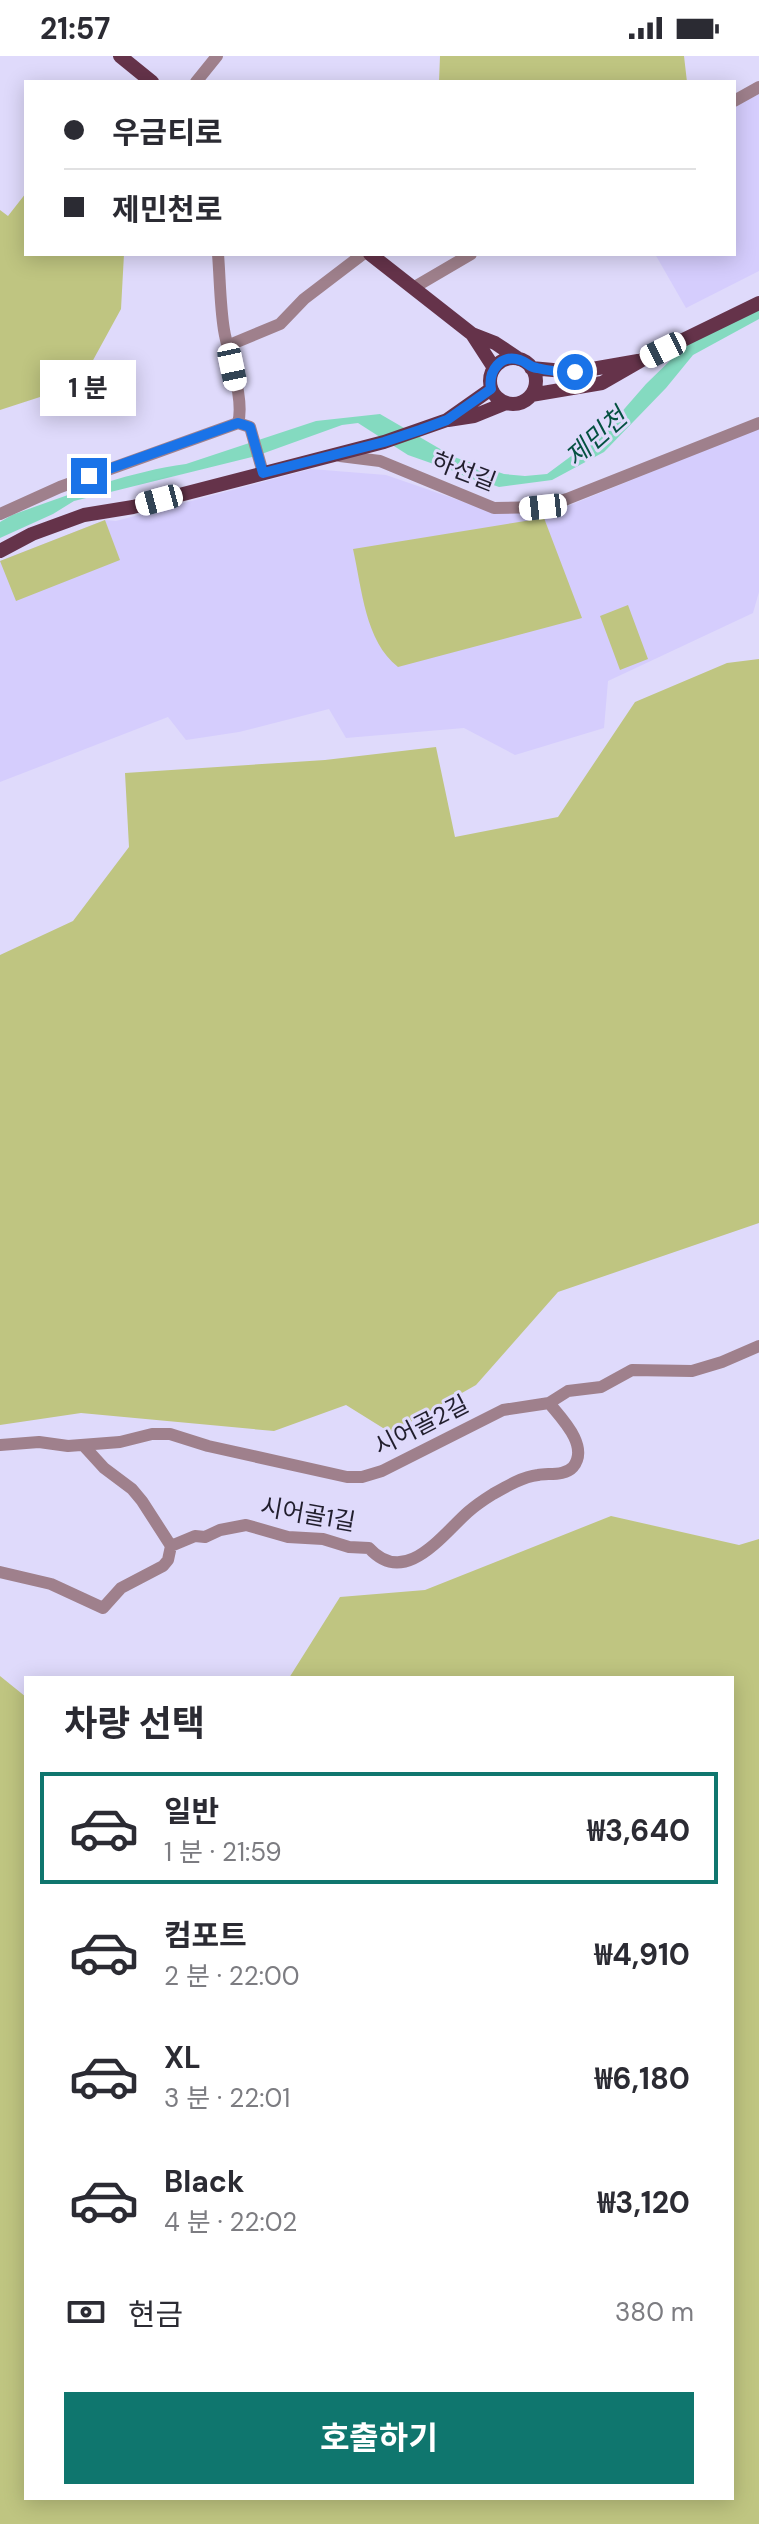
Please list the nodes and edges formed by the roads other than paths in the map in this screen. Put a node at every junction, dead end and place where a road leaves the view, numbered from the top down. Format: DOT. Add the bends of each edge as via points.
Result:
graph roads {
  1 [pos="120,56"];
  2 [pos="217,56"];
  3 [pos="150,80"];
  4 [pos="198,80"];
  5 [pos="759,87"];
  6 [pos="736,100"];
  7 [pos="218,256"];
  8 [pos="360,256"];
  9 [pos="373,256"];
  10 [pos="468,256"];
  11 [pos="413,288"];
  12 [pos="759,303"];
  13 [pos="472,334"];
  14 [pos="227,346"];
  15 [pos="642,360"];
  16 [pos="525,364"];
  17 [pos="494,368"];
  18 [pos="491,389"];
  19 [pos="531,395"];
  20 [pos="506,403"];
  21 [pos="447,420"];
  22 [pos="759,423"];
  23 [pos="244,425"];
  24 [pos="332,455"];
  25 [pos="263,473"];
  26 [pos="549,505"];
  27 [pos="0,514"];
  28 [pos="554,518"];
  29 [pos="0,551"];
  30 [pos="759,1346"];
  31 [pos="549,1403"];
  32 [pos="0,1445"];
  33 [pos="83,1445"];
  34 [pos="171,1546"];
  35 [pos="0,1572"];
  1 -- 3 [label="main road"];
  2 -- 4 [label="street"];
  5 -- 6 [label="street"];
  7 -- 14 [label="street"];
  8 -- 14 [label="street" via="280,324"];
  9 -- 11 [label="main road"];
  10 -- 11 [label="street"];
  11 -- 13 [label="main road"];
  12 -- 15 [label="main road"];
  13 -- 16 [label="main road"];
  13 -- 17 [label="main road"];
  14 -- 23 [label="street"];
  15 -- 16 [label="main road" via="575,372"];
  15 -- 19 [label="main road" via="602,383"];
  16 -- 17 [label="main road" via="505,360"];
  16 -- 19 [label="main road" via="536,381"];
  17 -- 18 [label="main road"];
  18 -- 20 [label="main road"];
  18 -- 21 [label="main road"];
  19 -- 20 [label="main road" via="520,403"];
  20 -- 21 [label="main road"];
  21 -- 24 [label="main road"];
  22 -- 26 [label="street, 하선길"];
  23 -- 25 [label="street"];
  23 -- 27 [label="street" via="60,487"];
  24 -- 25 [label="main road"];
  24 -- 26 [label="street, 하선길" via="380,461 494,508"];
  25 -- 29 [label="main road" via="84,515"];
  26 -- 28 [label="street"];
  30 -- 31 [label="street, 시어골2길" via="692,1371 632,1370 601,1387 568,1391"];
  31 -- 33 [label="street, 시어골2길" via="503,1410 362,1477 266,1460 170,1434"];
  31 -- 34 [label="street, 시어골1길" via="577,1444 573,1467 523,1478 494,1494 412,1559 389,1562 369,1548 288,1537 246,1525"];
  32 -- 33 [label="street, 시어골2길"];
  33 -- 34 [label="street" via="132,1489"];
  34 -- 35 [label="street" via="163,1566 121,1588 103,1608 51,1584"];
}
